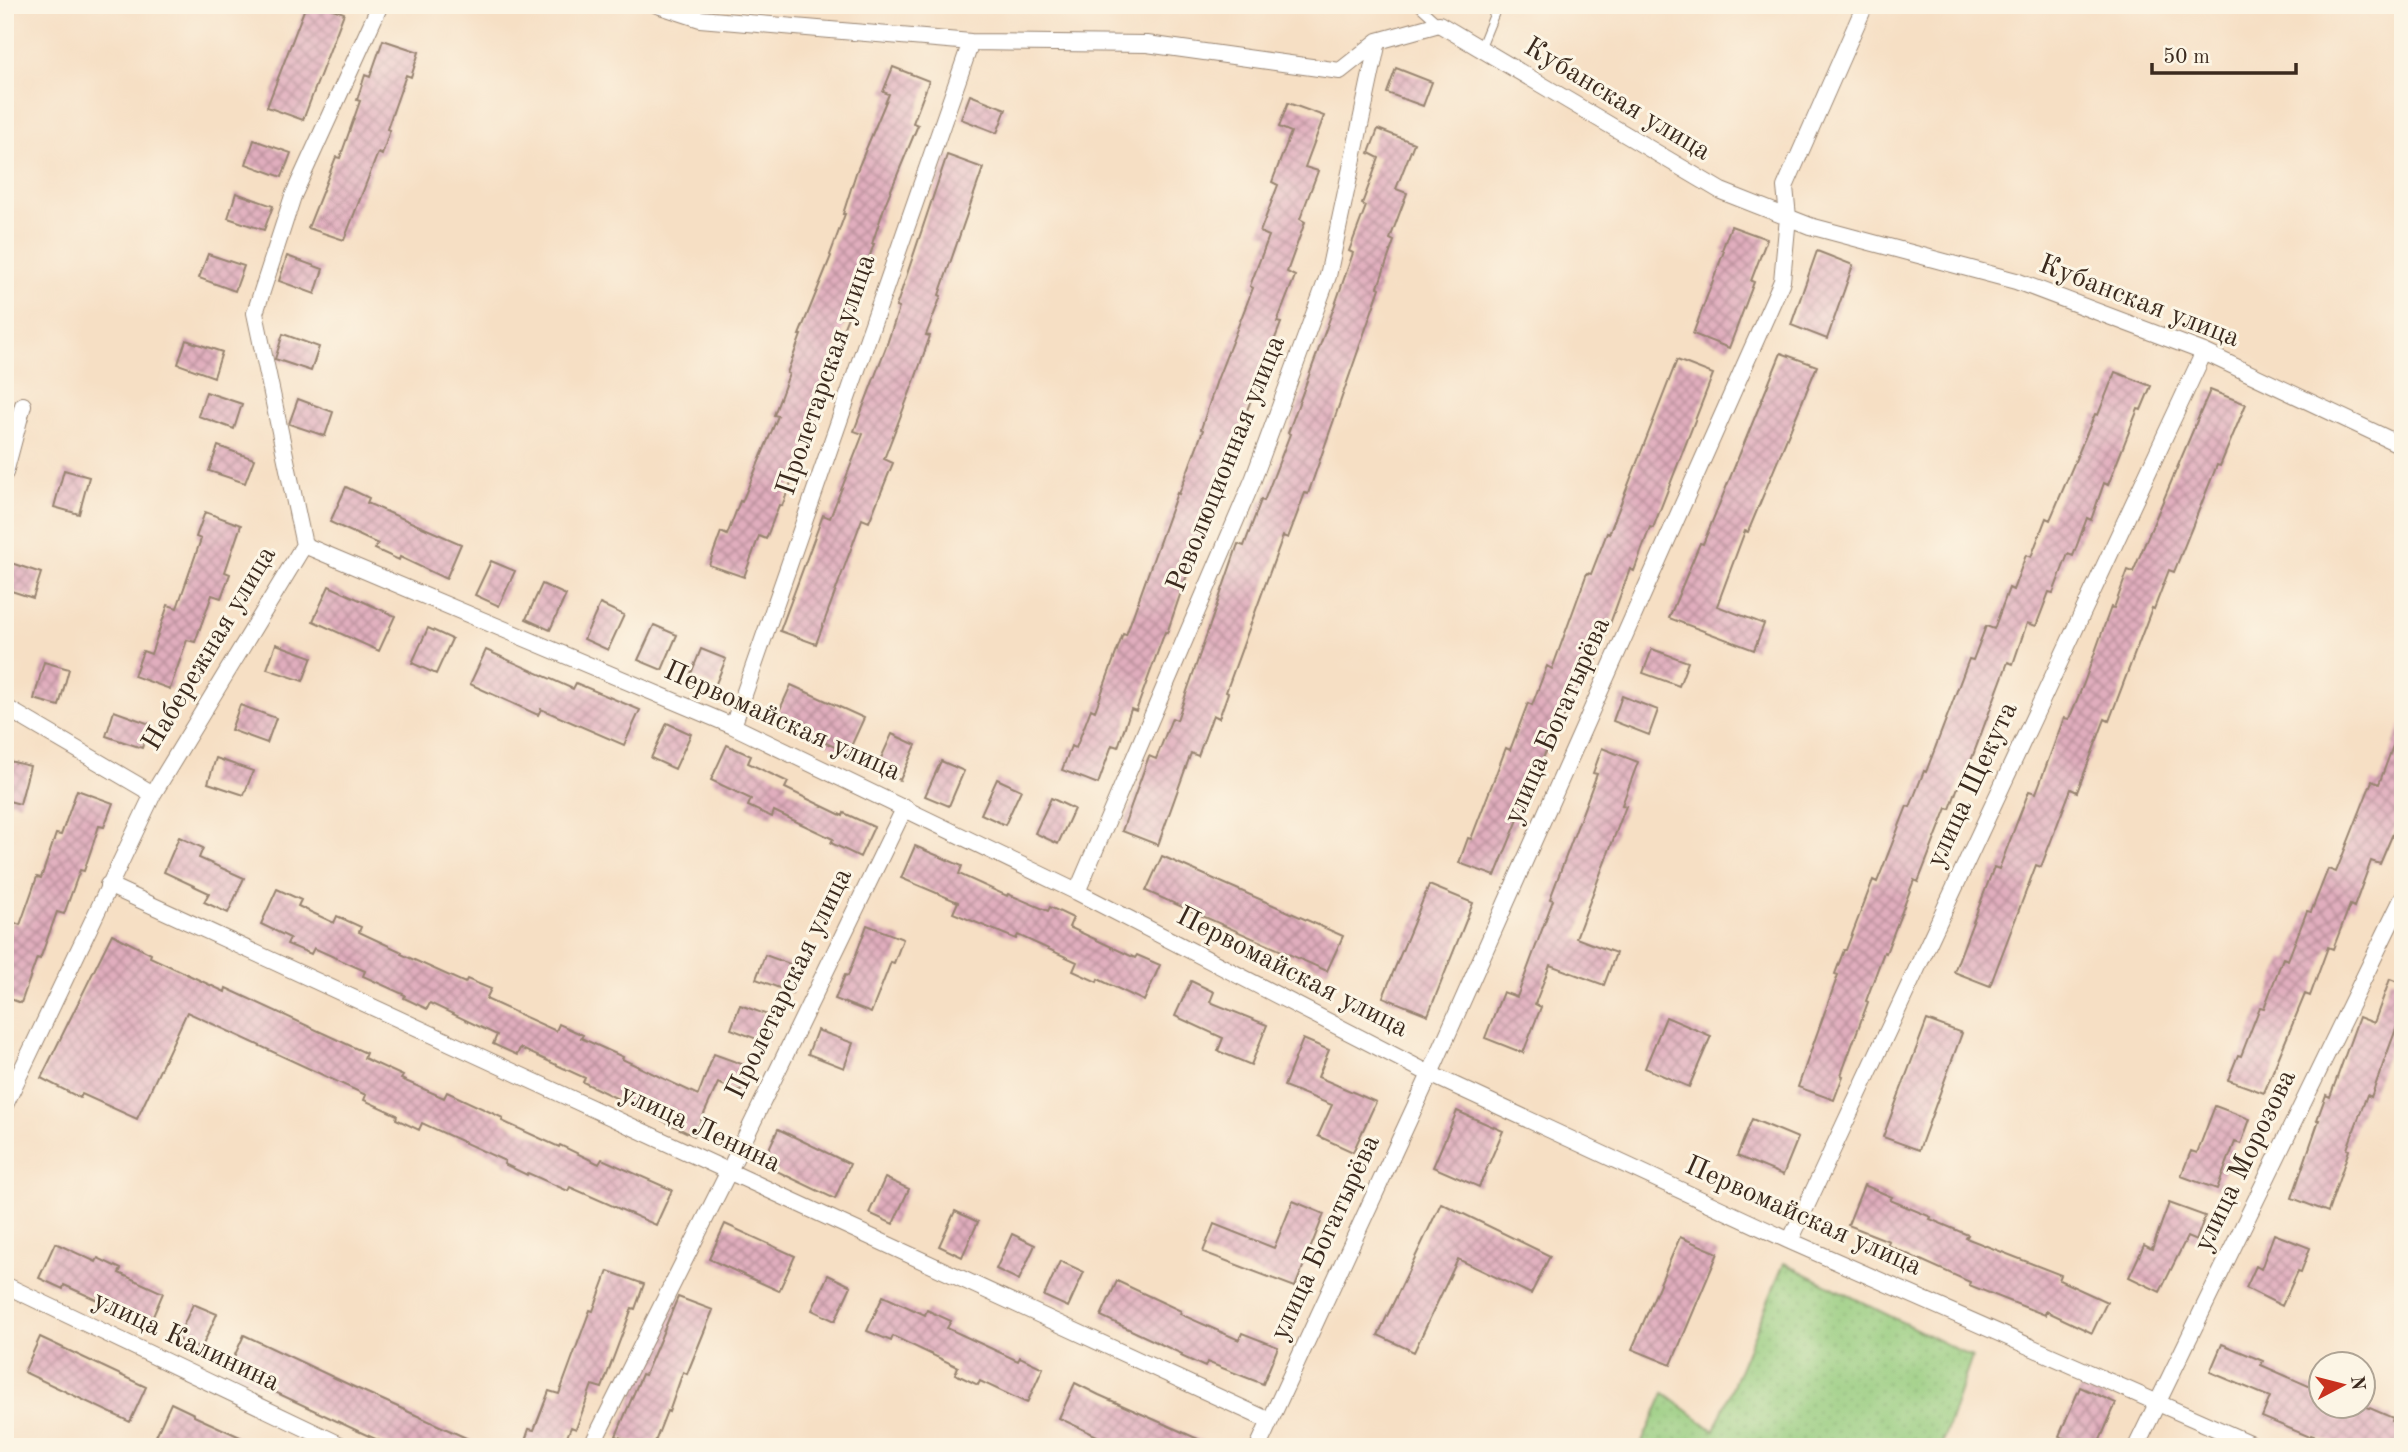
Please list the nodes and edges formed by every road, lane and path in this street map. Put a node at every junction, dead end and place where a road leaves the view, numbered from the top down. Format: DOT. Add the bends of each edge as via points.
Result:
graph roads {
  1 [pos="380,5"];
  2 [pos="657,5"];
  3 [pos="1418,5"];
  4 [pos="1498,5"];
  5 [pos="1865,5"];
  6 [pos="1439,24"];
  7 [pos="971,41"];
  8 [pos="1378,41"];
  9 [pos="1480,49"];
  10 [pos="1788,217"];
  11 [pos="2204,352"];
  12 [pos="23,405"];
  13 [pos="2403,446"];
  14 [pos="5,472"];
  15 [pos="304,545"];
  16 [pos="5,707"];
  17 [pos="733,726"];
  18 [pos="153,794"];
  19 [pos="905,807"];
  20 [pos="108,885"];
  21 [pos="1077,892"];
  22 [pos="2403,897"];
  23 [pos="1430,1074"];
  24 [pos="5,1104"];
  25 [pos="729,1171"];
  26 [pos="1790,1241"];
  27 [pos="5,1285"];
  28 [pos="2157,1403"];
  29 [pos="1270,1421"];
  30 [pos="345,1447"];
  31 [pos="591,1447"];
  32 [pos="1258,1447"];
  33 [pos="2136,1447"];
  34 [pos="2258,1447"];
  1 -- 15 [label="street, Набережная улица" via="293,196 255,313"];
  2 -- 7 [label="street" via="700,19"];
  3 -- 6 [label="lane"];
  4 -- 9 [label="lane"];
  5 -- 10 [label="street, улица Богатырёва" via="1785,187"];
  6 -- 8 [label="street"];
  6 -- 9 [label="street, Кубанская улица"];
  7 -- 8 [label="street" via="1147,44 1340,71"];
  7 -- 17 [label="street, Пролетарская улица"];
  8 -- 21 [label="street, Революционная улица" via="1328,276 1254,480"];
  9 -- 10 [label="street, Кубанская улица" via="1721,191"];
  10 -- 11 [label="street, Кубанская улица" via="2016,281"];
  10 -- 23 [label="street, улица Богатырёва" via="1782,281"];
  11 -- 13 [label="street, Кубанская улица"];
  11 -- 26 [label="street, улица Щекута"];
  12 -- 14 [label="street"];
  15 -- 17 [label="street, Первомайская улица"];
  15 -- 18 [label="street, Набережная улица"];
  16 -- 18 [label="street"];
  17 -- 19 [label="street, Первомайская улица"];
  18 -- 20 [label="street, Набережная улица"];
  19 -- 21 [label="street, Первомайская улица"];
  19 -- 25 [label="street, Пролетарская улица"];
  20 -- 24 [label="street, Набережная улица"];
  20 -- 25 [label="street, улица Ленина"];
  21 -- 23 [label="street, Первомайская улица"];
  22 -- 28 [label="street, улица Морозова"];
  23 -- 26 [label="street, Первомайская улица"];
  23 -- 29 [label="street, улица Богатырёва"];
  25 -- 29 [label="street, улица Ленина"];
  25 -- 31 [label="street, Пролетарская улица"];
  26 -- 28 [label="street, Первомайская улица"];
  27 -- 30 [label="street, улица Калинина"];
  28 -- 33 [label="street, улица Морозова"];
  28 -- 34 [label="street, Первомайская улица"];
  29 -- 32 [label="street, улица Богатырёва"];
}
